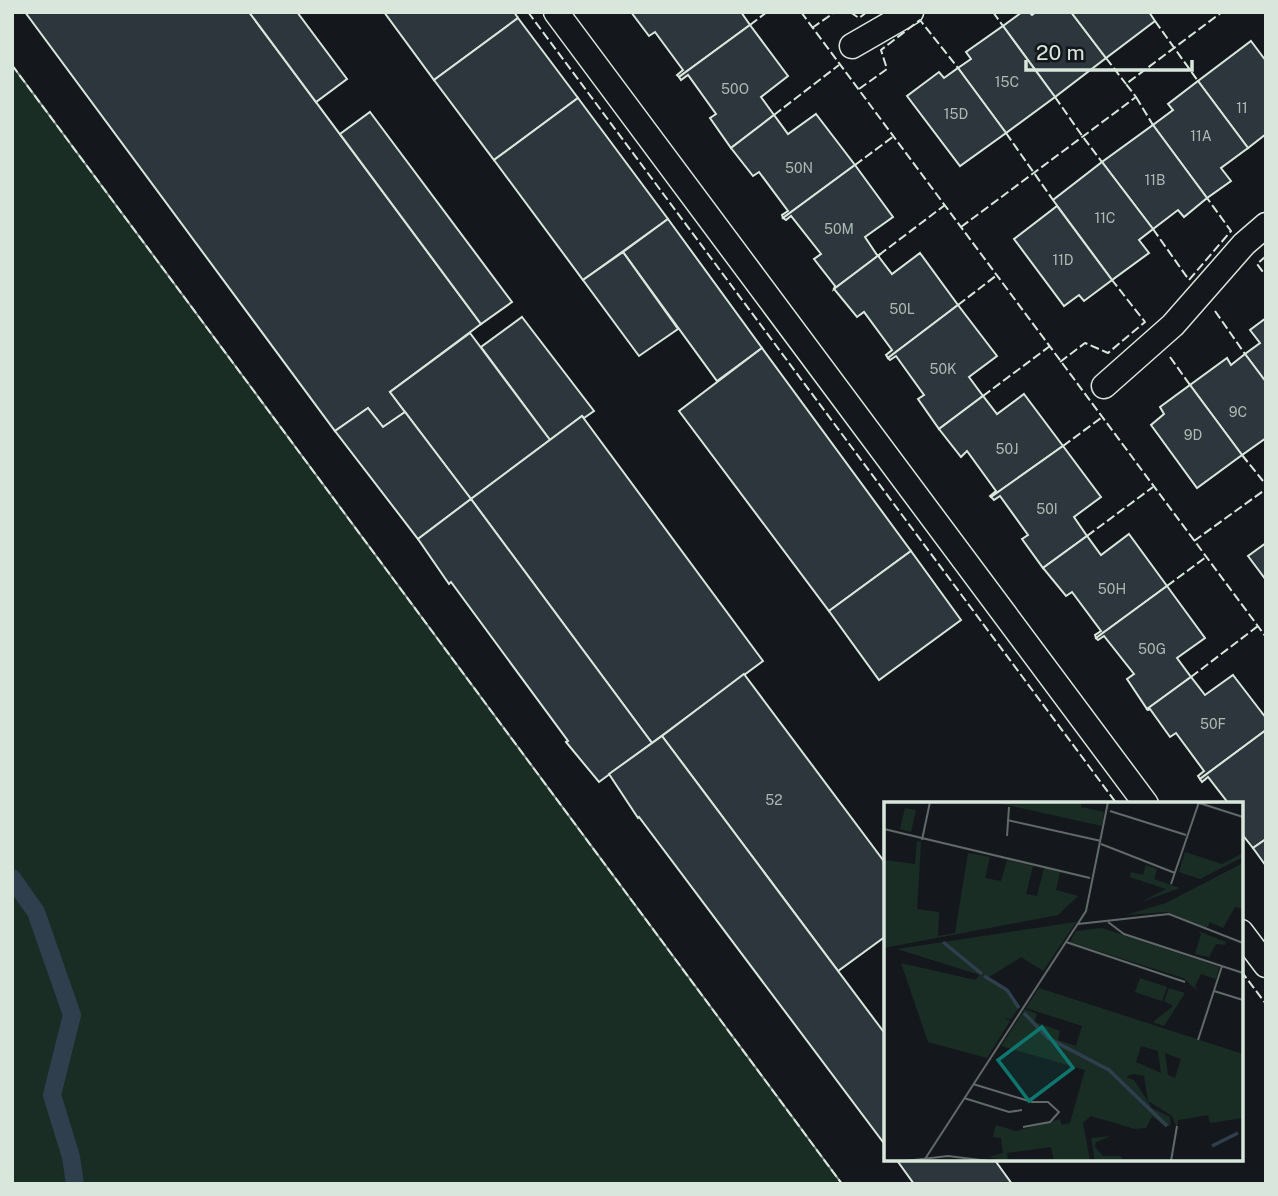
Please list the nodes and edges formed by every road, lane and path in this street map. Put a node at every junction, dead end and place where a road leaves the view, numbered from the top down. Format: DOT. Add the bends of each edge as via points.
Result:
graph roads {
  1 [pos="556,12"];
  2 [pos="911,12"];
  3 [pos="852,46"];
  4 [pos="1266,225"];
  5 [pos="1104,386"];
  6 [pos="1145,802"];
  7 [pos="1243,935"];
  8 [pos="1266,965"];
  1 -- 6 [label="lane"];
  2 -- 3 [label="lane"];
  4 -- 5 [label="lane" via="1173,324"];
  7 -- 8 [label="lane"];
}
